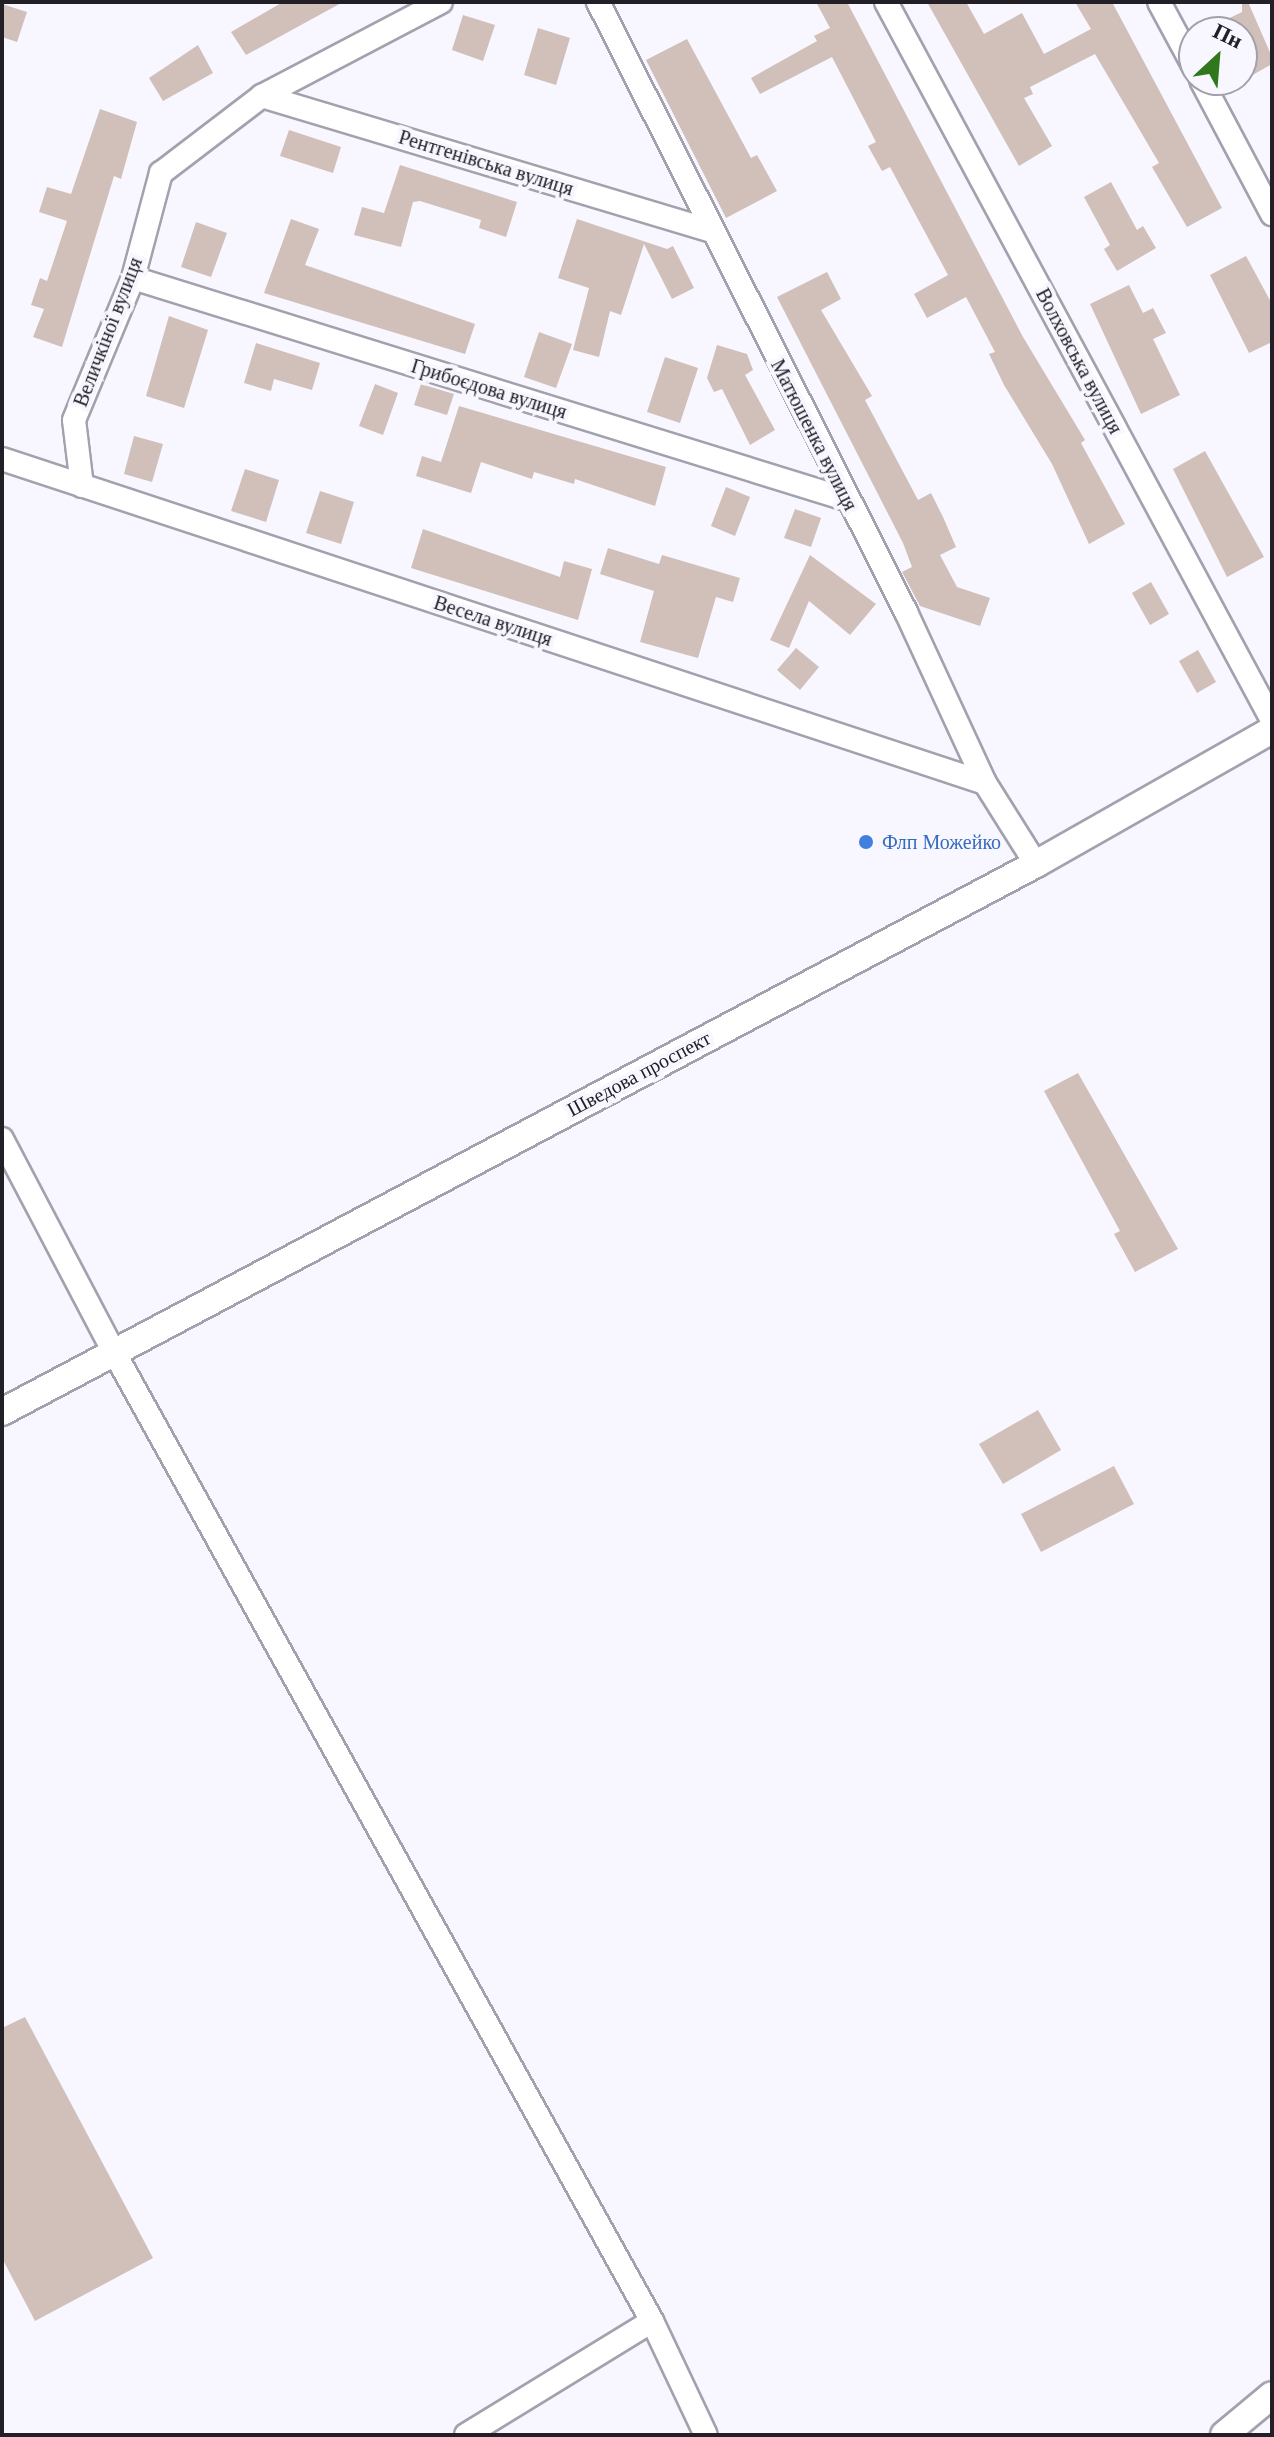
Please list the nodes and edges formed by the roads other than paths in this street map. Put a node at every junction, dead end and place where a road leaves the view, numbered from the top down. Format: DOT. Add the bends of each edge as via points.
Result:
graph roads {
  1 [pos="441,2"];
  2 [pos="598,2"];
  3 [pos="886,2"];
  4 [pos="1159,2"];
  5 [pos="1178,37"];
  6 [pos="262,96"];
  7 [pos="1209,96"];
  8 [pos="1272,214"];
  9 [pos="711,231"];
  10 [pos="133,278"];
  11 [pos="2,459"];
  12 [pos="82,486"];
  13 [pos="845,499"];
  14 [pos="1272,720"];
  15 [pos="1272,730"];
  16 [pos="985,783"];
  17 [pos="1036,864"];
  18 [pos="2,1139"];
  19 [pos="114,1352"];
  20 [pos="2,1412"];
  21 [pos="652,2321"];
  22 [pos="1272,2395"];
  23 [pos="466,2435"];
  24 [pos="706,2435"];
  25 [pos="1224,2435"];
  1 -- 6 [label="street, Величкіної вулиця"];
  2 -- 9 [label="street, Матюшенка вулиця"];
  3 -- 14 [label="street, Волховська вулиця"];
  4 -- 5 [label="street"];
  6 -- 9 [label="street, Рентгенівська вулиця"];
  6 -- 10 [label="street, Величкіної вулиця" via="161,173"];
  7 -- 8 [label="street"];
  9 -- 13 [label="street, Матюшенка вулиця"];
  10 -- 12 [label="street, Величкіної вулиця" via="74,420"];
  10 -- 13 [label="street, Грибоєдова вулиця"];
  11 -- 12 [label="street, Весела вулиця"];
  12 -- 16 [label="street, Весела вулиця"];
  13 -- 16 [label="street, Матюшенка вулиця" via="906,612"];
  15 -- 17 [label="street, Шведова проспект"];
  16 -- 17 [label="street, Матюшенка вулиця"];
  17 -- 19 [label="street, Шведова проспект"];
  18 -- 19 [label="street"];
  19 -- 20 [label="street, Шведова проспект"];
  19 -- 21 [label="street"];
  21 -- 23 [label="street"];
  21 -- 24 [label="street"];
  22 -- 25 [label="street"];
}
